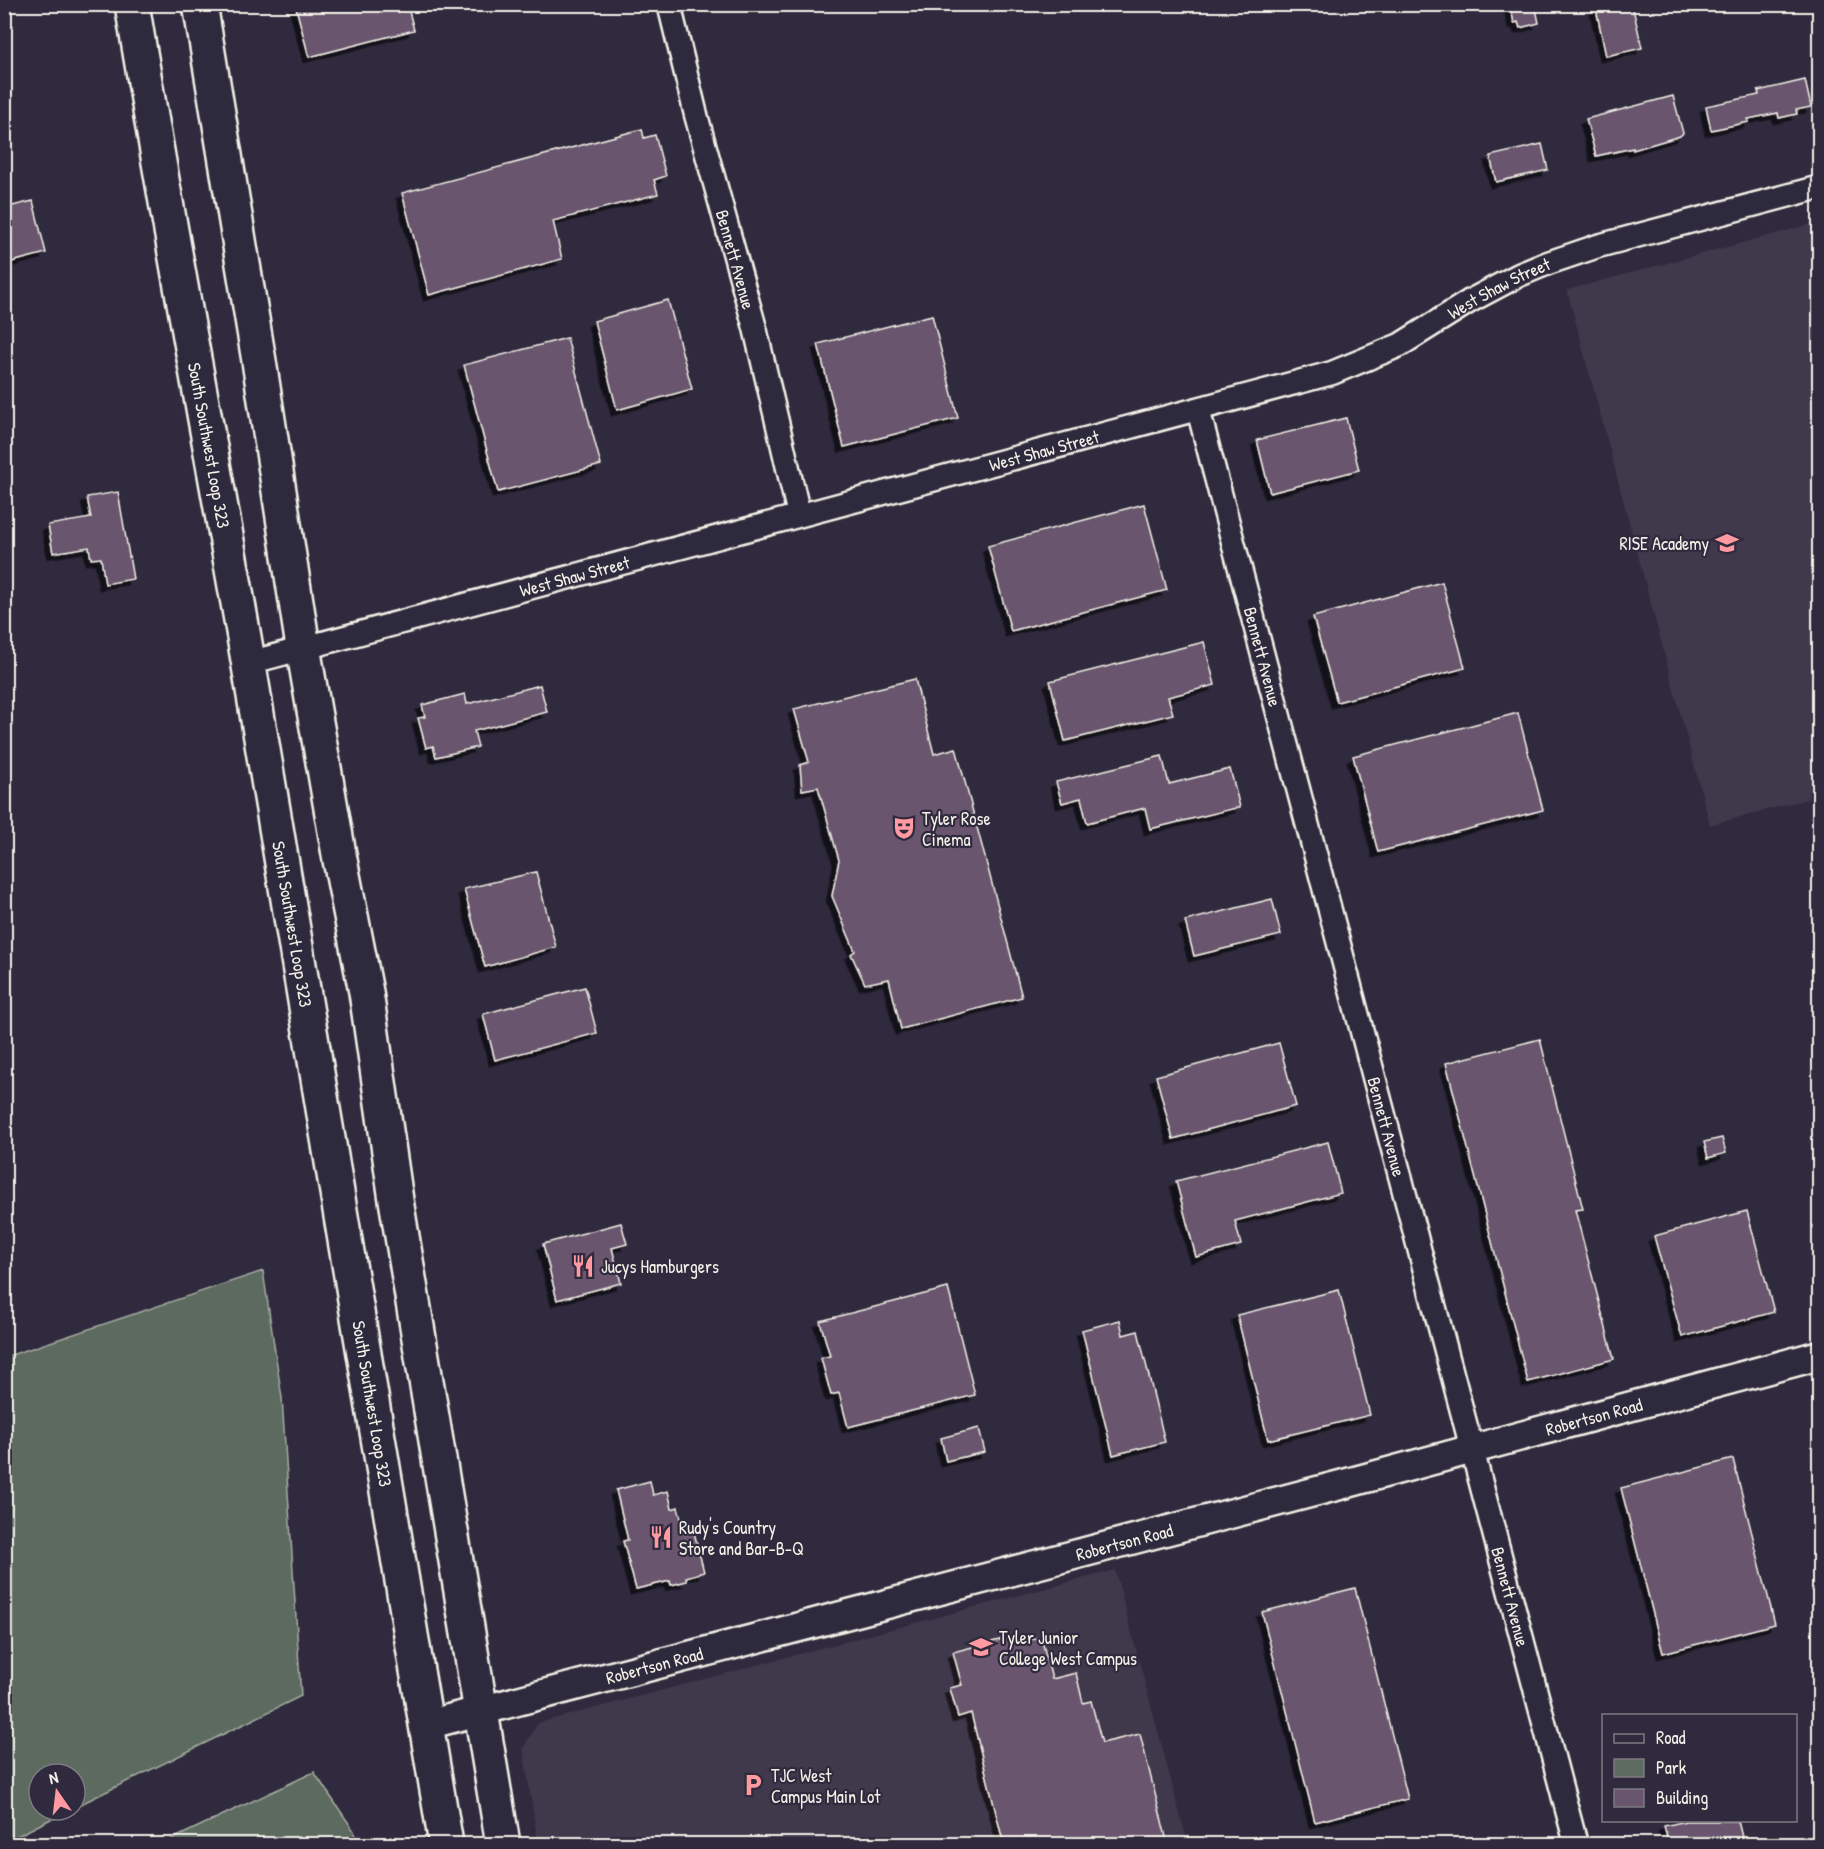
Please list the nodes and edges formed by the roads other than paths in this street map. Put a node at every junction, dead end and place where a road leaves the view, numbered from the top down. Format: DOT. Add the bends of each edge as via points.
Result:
graph roads {
  1 [pos="132,4"];
  2 [pos="200,4"];
  3 [pos="669,4"];
  4 [pos="1820,187"];
  5 [pos="1198,409"];
  6 [pos="799,515"];
  7 [pos="303,647"];
  8 [pos="248,663"];
  9 [pos="1820,1355"];
  10 [pos="1472,1449"];
  11 [pos="481,1711"];
  12 [pos="426,1725"];
  13 [pos="446,1845"];
  14 [pos="504,1845"];
  15 [pos="1576,1845"];
  1 -- 8 [label="highway, South Southwest Loop 323"];
  2 -- 7 [label="highway"];
  3 -- 6 [label="street, Bennett Avenue" via="755,328"];
  4 -- 5 [label="street, West Shaw Street" via="1574,253 1519,275 1377,356 1332,373"];
  5 -- 6 [label="street, West Shaw Street"];
  5 -- 10 [label="street, Bennett Avenue"];
  6 -- 7 [label="street, West Shaw Street"];
  7 -- 8 [label="street, West Shaw Street"];
  7 -- 11 [label="highway" via="366,992 396,1200"];
  8 -- 12 [label="highway, South Southwest Loop 323"];
  9 -- 10 [label="street, Robertson Road"];
  10 -- 11 [label="street, Robertson Road"];
  10 -- 15 [label="street, Bennett Avenue"];
  11 -- 12 [label="street, Robertson Road"];
  11 -- 14 [label="highway"];
  12 -- 13 [label="highway, South Southwest Loop 323"];
}
